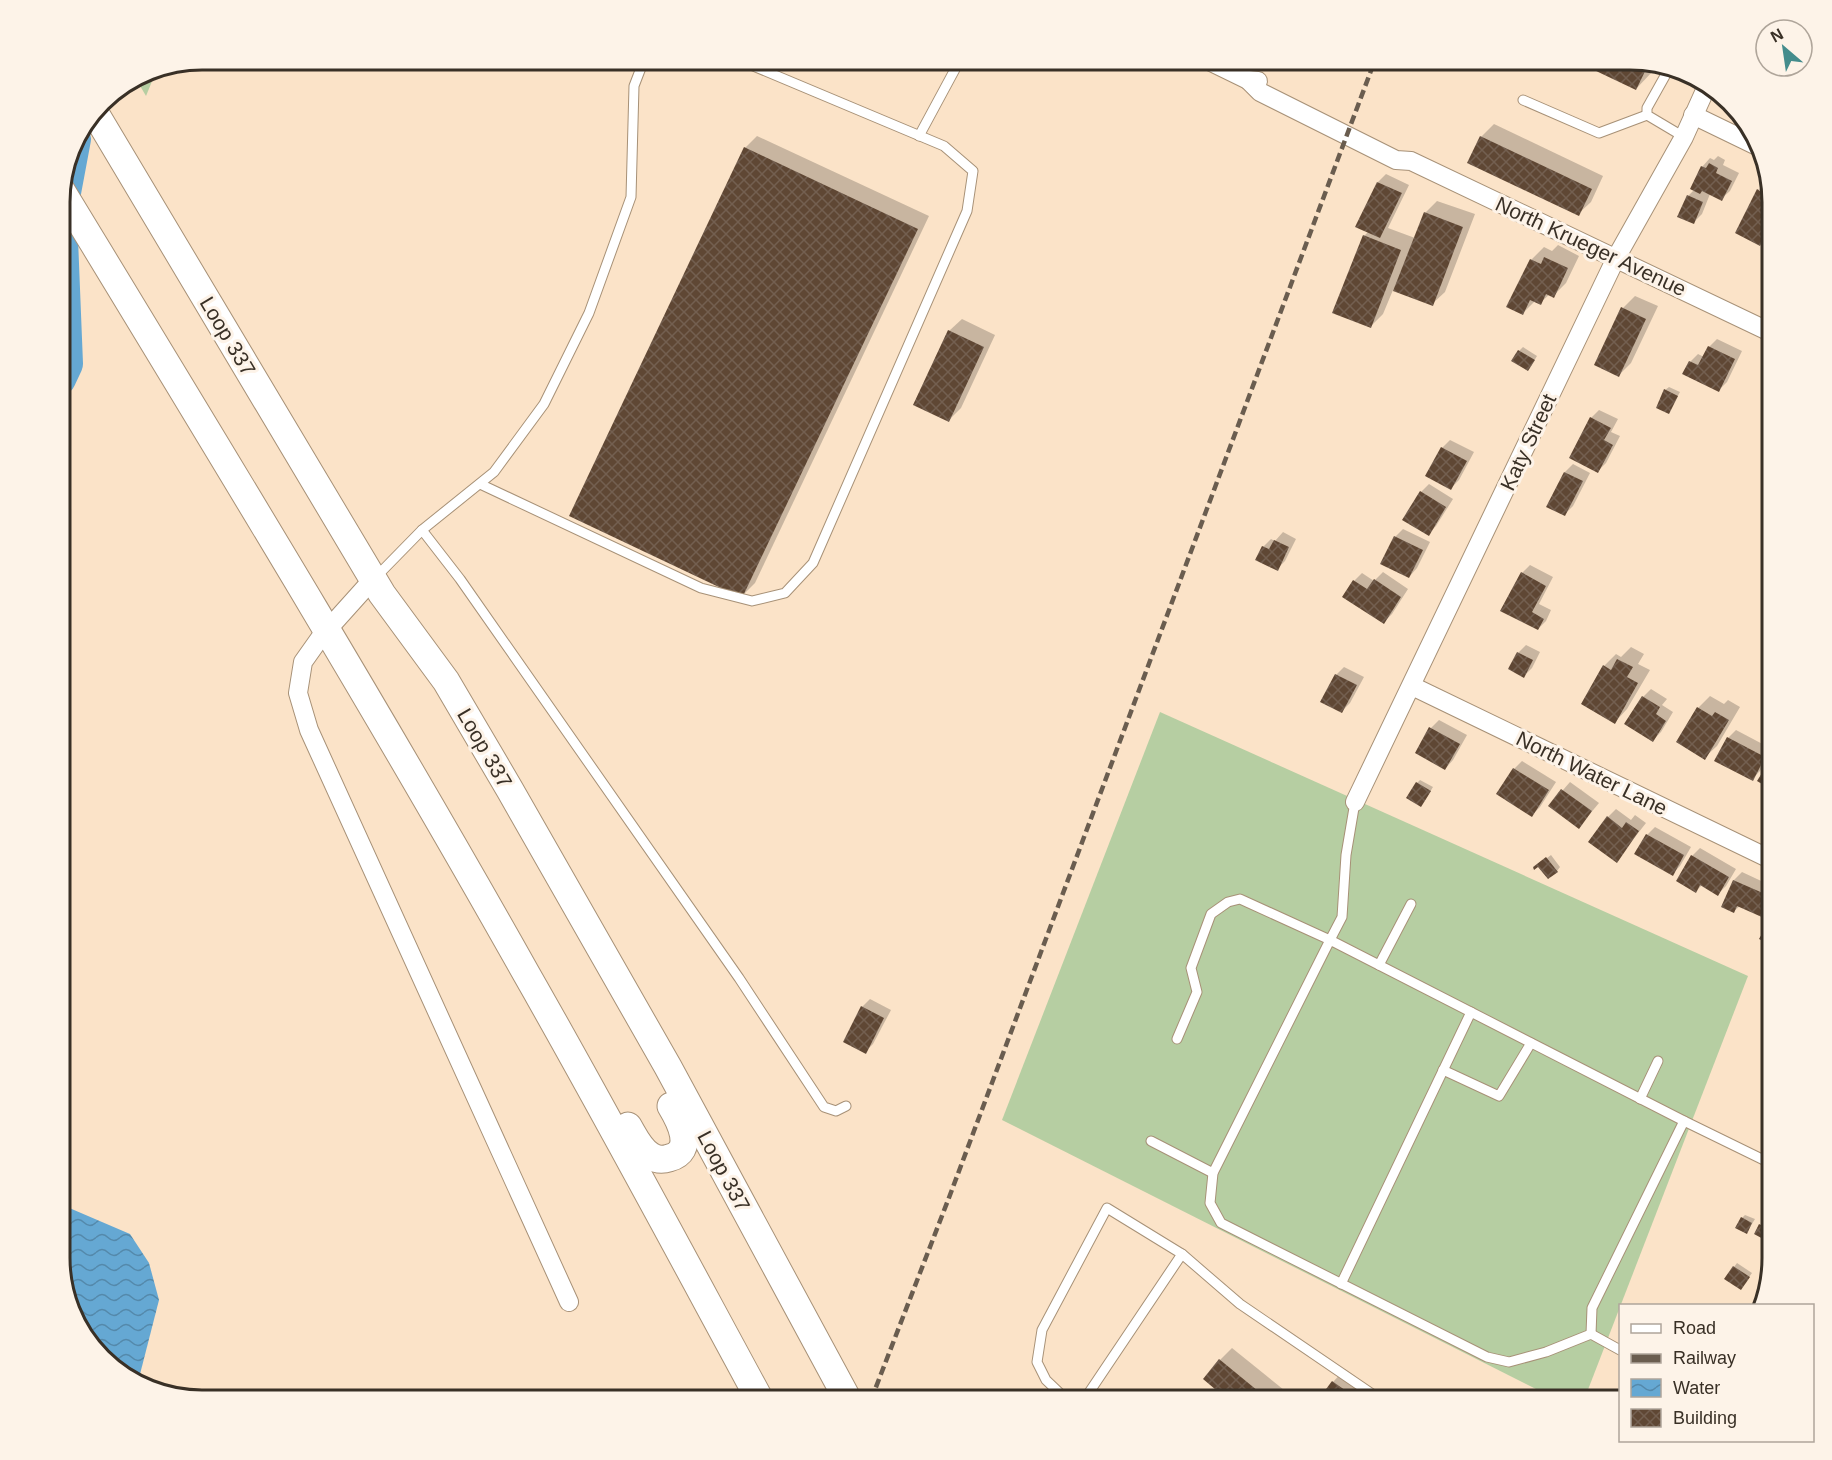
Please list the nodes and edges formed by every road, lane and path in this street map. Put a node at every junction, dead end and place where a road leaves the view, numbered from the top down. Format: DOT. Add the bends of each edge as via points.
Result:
graph roads {
  1 [pos="640,71"];
  2 [pos="765,71"];
  3 [pos="954,71"];
  4 [pos="1230,71"];
  5 [pos="1665,75"];
  6 [pos="1703,93"];
  7 [pos="1523,99"];
  8 [pos="1647,114"];
  9 [pos="1693,114"];
  10 [pos="99,120"];
  11 [pos="919,136"];
  12 [pos="1684,137"];
  13 [pos="1746,140"];
  14 [pos="71,206"];
  15 [pos="1616,258"];
  16 [pos="1762,328"];
  17 [pos="480,483"];
  18 [pos="422,530"];
  19 [pos="373,579"];
  20 [pos="328,630"];
  21 [pos="1412,686"];
  22 [pos="510,790"];
  23 [pos="1355,802"];
  24 [pos="442,827"];
  25 [pos="1762,855"];
  26 [pos="1411,904"];
  27 [pos="1330,940"];
  28 [pos="1379,964"];
  29 [pos="1471,1012"];
  30 [pos="1177,1039"];
  31 [pos="1531,1043"];
  32 [pos="1658,1061"];
  33 [pos="1443,1070"];
  34 [pos="1640,1099"];
  35 [pos="846,1106"];
  36 [pos="1684,1121"];
  37 [pos="1151,1141"];
  38 [pos="1762,1159"];
  39 [pos="1213,1173"];
  40 [pos="1182,1254"];
  41 [pos="1341,1284"];
  42 [pos="569,1302"];
  43 [pos="1591,1334"];
  44 [pos="1619,1349"];
  45 [pos="755,1390"];
  46 [pos="842,1390"];
  47 [pos="1057,1390"];
  48 [pos="1091,1390"];
  49 [pos="1366,1390"];
  1 -- 17 [label="lane" via="634,86 631,197 589,313 544,404 494,472"];
  2 -- 11 [label="lane"];
  3 -- 11 [label="lane"];
  4 -- 15 [label="street, North Krueger Avenue" via="1248,80 1260,92 1396,160 1411,161"];
  5 -- 8 [label="lane"];
  6 -- 9 [label="street, Katy Street"];
  7 -- 8 [label="lane" via="1599,133"];
  8 -- 12 [label="lane"];
  9 -- 12 [label="street, Katy Street"];
  9 -- 13 [label="street"];
  10 -- 19 [label="main road, Loop 337"];
  11 -- 17 [label="lane" via="944,146 973,171 967,211 813,563 785,593 752,601 701,588"];
  12 -- 15 [label="street, Katy Street"];
  14 -- 20 [label="main road"];
  15 -- 16 [label="street, North Krueger Avenue"];
  15 -- 21 [label="street, Katy Street"];
  17 -- 18 [label="lane"];
  18 -- 19 [label="lane"];
  18 -- 35 [label="lane" via="739,978 824,1107 836,1111"];
  19 -- 20 [label="street"];
  19 -- 22 [label="main road, Loop 337" via="446,681"];
  20 -- 24 [label="main road"];
  20 -- 42 [label="street" via="303,662 298,693 309,730"];
  21 -- 23 [label="street, Katy Street"];
  21 -- 25 [label="street, North Water Lane"];
  22 -- 24 [label="main road" via="546,878 680,1121 684,1143 672,1158 661,1160 641,1148 503,905"];
  22 -- 46 [label="main road, Loop 337" via="668,1067"];
  23 -- 27 [label="lane" via="1342,917"];
  24 -- 45 [label="main road" via="626,1150"];
  26 -- 28 [label="lane"];
  27 -- 28 [label="lane"];
  27 -- 30 [label="lane" via="1240,899 1228,902 1211,914 1191,968 1197,992"];
  27 -- 39 [label="lane"];
  28 -- 29 [label="lane"];
  29 -- 31 [label="lane"];
  29 -- 33 [label="lane"];
  31 -- 33 [label="lane" via="1499,1096"];
  31 -- 34 [label="lane"];
  32 -- 34 [label="lane"];
  33 -- 41 [label="lane"];
  34 -- 36 [label="lane"];
  36 -- 38 [label="lane"];
  36 -- 43 [label="lane" via="1592,1308"];
  37 -- 39 [label="lane"];
  39 -- 41 [label="lane" via="1210,1203 1221,1223"];
  40 -- 47 [label="lane" via="1107,1208 1042,1330 1037,1362"];
  40 -- 48 [label="lane"];
  40 -- 49 [label="lane" via="1240,1304"];
  41 -- 43 [label="lane" via="1487,1357 1509,1362"];
  43 -- 44 [label="lane"];
}
